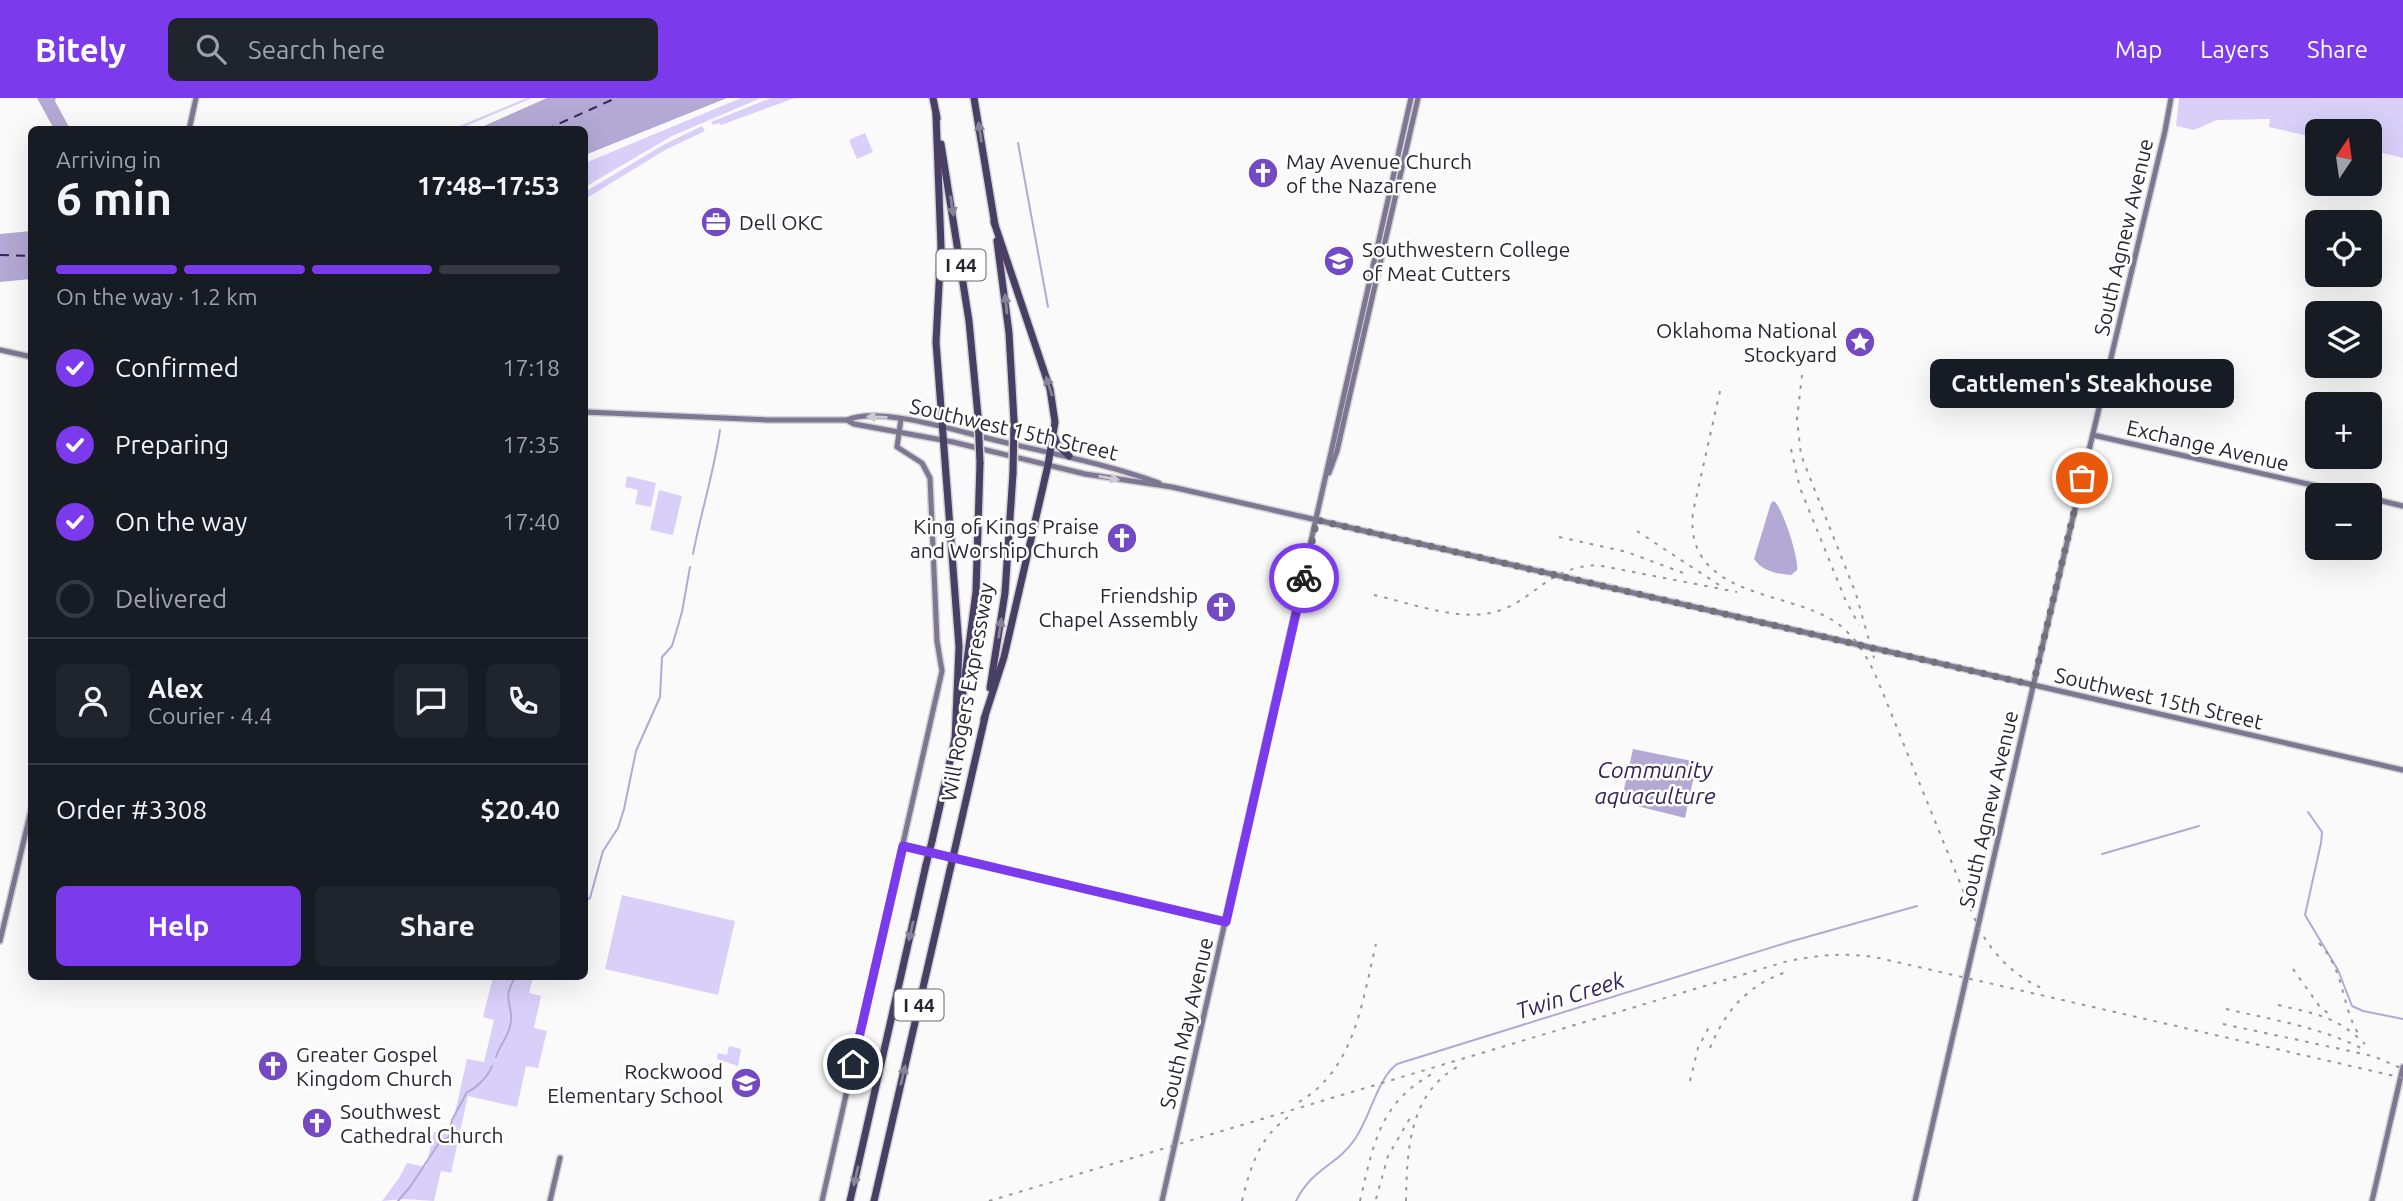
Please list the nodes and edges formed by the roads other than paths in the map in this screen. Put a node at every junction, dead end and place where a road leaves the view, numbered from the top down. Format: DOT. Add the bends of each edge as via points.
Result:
graph roads {
  1 [pos="196,98"];
  2 [pos="933,98"];
  3 [pos="974,98"];
  4 [pos="1411,98"];
  5 [pos="1418,98"];
  6 [pos="2171,98"];
  7 [pos="936,114"];
  8 [pos="190,126"];
  9 [pos="994,222"];
  10 [pos="0,350"];
  11 [pos="28,356"];
  12 [pos="588,412"];
  13 [pos="901,419"];
  14 [pos="847,420"];
  15 [pos="943,428"];
  16 [pos="898,431"];
  17 [pos="1054,434"];
  18 [pos="2093,435"];
  19 [pos="943,440"];
  20 [pos="1051,453"];
  21 [pos="1069,456"];
  22 [pos="1088,460"];
  23 [pos="1048,465"];
  24 [pos="1085,474"];
  25 [pos="2305,483"];
  26 [pos="1326,484"];
  27 [pos="1172,487"];
  28 [pos="2382,501"];
  29 [pos="2403,506"];
  30 [pos="1317,520"];
  31 [pos="2033,685"];
  32 [pos="984,719"];
  33 [pos="955,741"];
  34 [pos="2403,770"];
  35 [pos="28,823"];
  36 [pos="903,846"];
  37 [pos="1226,922"];
  38 [pos="0,941"];
  39 [pos="2403,1067"];
  40 [pos="560,1158"];
  41 [pos="550,1201"];
  42 [pos="822,1201"];
  43 [pos="850,1201"];
  44 [pos="874,1201"];
  45 [pos="1162,1201"];
  46 [pos="1915,1201"];
  47 [pos="2372,1201"];
  1 -- 8 [label="main road"];
  2 -- 7 [label="highway, Will Rogers Expressway / I 44"];
  9 -- 3 [label="highway, Will Rogers Expressway / I 44, one-way"];
  4 -- 26 [label="main road, South May Avenue" via="1330,449"];
  5 -- 26 [label="main road, South May Avenue"];
  6 -- 18 [label="main road, South Agnew Avenue"];
  7 -- 15 [label="highway" via="941,254 936,327"];
  7 -- 33 [label="highway, Will Rogers Expressway / I 44, one-way, bridge" via="969,321 980,463 975,592"];
  17 -- 9 [label="highway, one-way" via="1053,398"];
  32 -- 9 [label="highway, Will Rogers Expressway / I 44, one-way, bridge" via="1004,593 1013,473 1009,333"];
  10 -- 11 [label="main road"];
  12 -- 14 [label="main road, Southwest 15th Street"];
  13 -- 14 [label="main road, Southwest 15th Street, one-way"];
  13 -- 15 [label="main road, Southwest 15th Street"];
  13 -- 16 [label="main road"];
  14 -- 16 [label="main road, Southwest 15th Street"];
  15 -- 19 [label="highway"];
  15 -- 20 [label="main road, Southwest 15th Street"];
  16 -- 19 [label="main road, Southwest 15th Street"];
  16 -- 36 [label="main road" via="897,447 922,463 930,478 937,641 942,664"];
  17 -- 20 [label="highway"];
  17 -- 21 [label="highway"];
  18 -- 25 [label="main road, Exchange Avenue"];
  18 -- 31 [label="main road, South Agnew Avenue"];
  19 -- 23 [label="main road, Southwest 15th Street"];
  19 -- 33 [label="highway" via="959,631"];
  20 -- 21 [label="main road, Southwest 15th Street"];
  20 -- 23 [label="highway"];
  21 -- 22 [label="main road, Southwest 15th Street"];
  22 -- 24 [label="main road"];
  22 -- 27 [label="main road, Southwest 15th Street"];
  23 -- 24 [label="main road, Southwest 15th Street"];
  23 -- 32 [label="highway"];
  24 -- 27 [label="main road, Southwest 15th Street, one-way"];
  26 -- 30 [label="main road, South May Avenue"];
  27 -- 30 [label="main road, Southwest 15th Street"];
  28 -- 29 [label="main road"];
  30 -- 31 [label="main road, Southwest 15th Street"];
  30 -- 37 [label="main road, South May Avenue"];
  31 -- 34 [label="main road, Southwest 15th Street"];
  31 -- 46 [label="main road, South Agnew Avenue"];
  44 -- 32 [label="highway, Will Rogers Expressway / I 44, one-way, bridge"];
  33 -- 43 [label="highway, Will Rogers Expressway / I 44, one-way, bridge"];
  35 -- 38 [label="main road"];
  36 -- 37 [label="main road"];
  36 -- 42 [label="main road"];
  37 -- 45 [label="main road, South May Avenue"];
  39 -- 47 [label="main road"];
  40 -- 41 [label="main road"];
}
